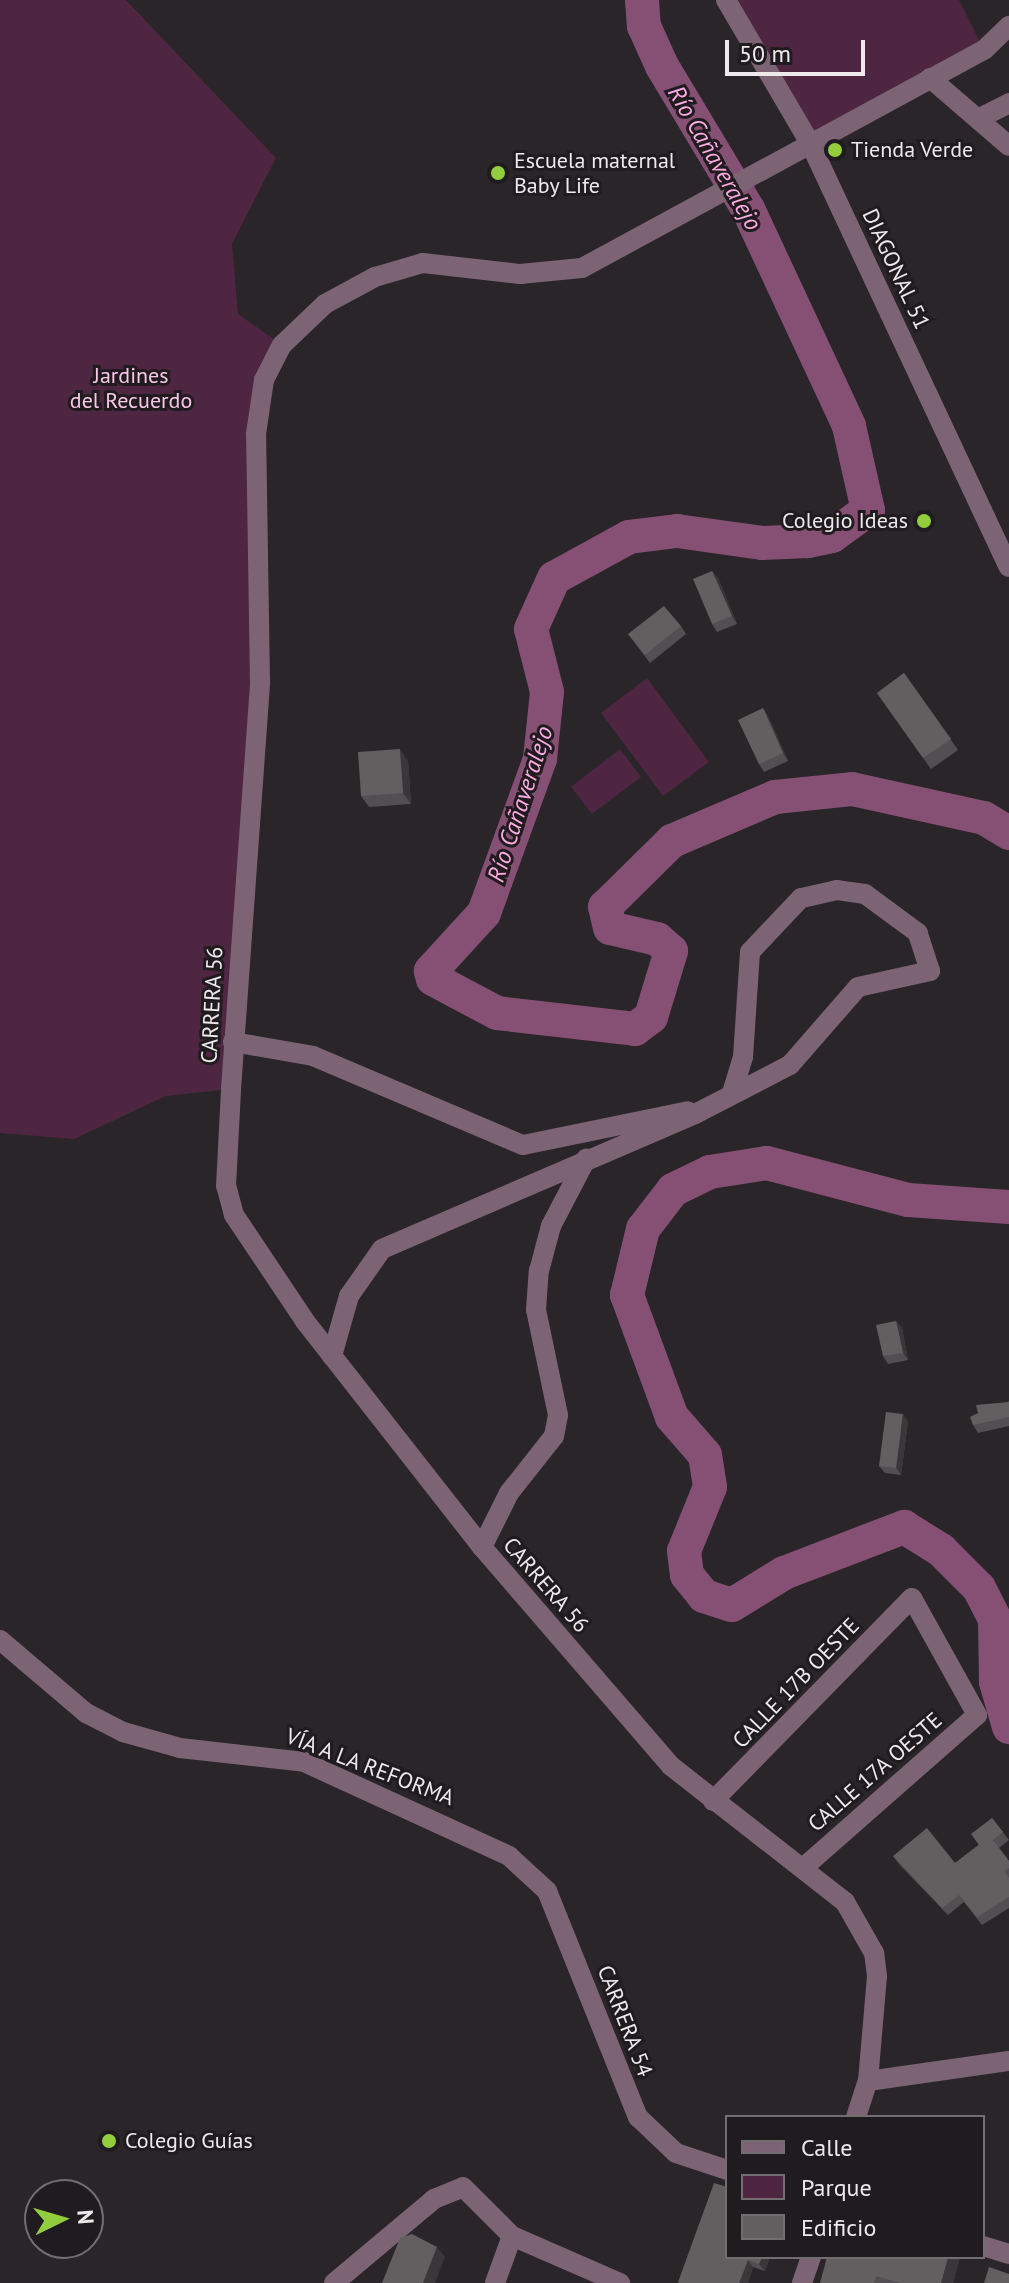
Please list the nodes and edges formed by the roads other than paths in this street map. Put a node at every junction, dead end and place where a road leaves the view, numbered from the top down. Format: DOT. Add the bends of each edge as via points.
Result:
graph roads {
  1 [pos="726,0"];
  2 [pos="1009,26"];
  3 [pos="930,78"];
  4 [pos="1009,103"];
  5 [pos="978,119"];
  6 [pos="810,143"];
  7 [pos="1009,146"];
  8 [pos="1009,567"];
  9 [pos="233,1042"];
  10 [pos="732,1092"];
  11 [pos="695,1114"];
  12 [pos="586,1159"];
  13 [pos="332,1356"];
  14 [pos="482,1547"];
  15 [pos="912,1598"];
  16 [pos="0,1640"];
  17 [pos="713,1801"];
  18 [pos="509,1856"];
  19 [pos="805,1866"];
  20 [pos="1009,2061"];
  21 [pos="868,2081"];
  22 [pos="857,2115"];
  23 [pos="725,2169"];
  24 [pos="512,2236"];
  25 [pos="985,2247"];
  26 [pos="1009,2254"];
  27 [pos="810,2259"];
  28 [pos="334,2283"];
  29 [pos="495,2283"];
  30 [pos="620,2283"];
  31 [pos="802,2283"];
  1 -- 6 [label="street, DIAGONAL 51"];
  2 -- 3 [label="street, CARRERA 56"];
  3 -- 5 [label="street"];
  3 -- 6 [label="street, CARRERA 56"];
  4 -- 5 [label="street"];
  5 -- 7 [label="street"];
  6 -- 8 [label="street, DIAGONAL 51"];
  6 -- 9 [label="street, CARRERA 56" via="582,268 520,274 423,263 375,277 325,304 282,345 264,380 256,434 260,682"];
  9 -- 11 [label="street" via="327,1061 469,1128 523,1145 661,1113"];
  9 -- 13 [label="street, CARRERA 56" via="226,1186 234,1215"];
  10 -- 10 [label="street" via="790,1065 858,987 930,971 918,933 865,894 837,890 801,898 750,952 743,1057"];
  10 -- 11 [label="street"];
  11 -- 12 [label="street"];
  12 -- 13 [label="street" via="382,1249 349,1296"];
  12 -- 14 [label="street" via="551,1226 539,1271 536,1310 558,1415 554,1436 509,1493"];
  13 -- 14 [label="street, CARRERA 56"];
  14 -- 17 [label="street, CARRERA 56" via="671,1766"];
  15 -- 17 [label="street, CALLE 17B OESTE"];
  15 -- 19 [label="street, CALLE 17A OESTE" via="977,1715"];
  16 -- 18 [label="street, VÍA A LA REFORMA" via="86,1713 123,1732 180,1748 304,1762"];
  17 -- 19 [label="street, CARRERA 56"];
  18 -- 23 [label="street, CARRERA 54" via="547,1891 638,2117 676,2153"];
  19 -- 21 [label="street, CARRERA 56" via="845,1902 874,1953 877,2012"];
  20 -- 21 [label="street"];
  21 -- 22 [label="street, CARRERA 56"];
  24 -- 28 [label="street" via="463,2187 450,2188"];
  24 -- 29 [label="street"];
  24 -- 30 [label="street"];
  25 -- 26 [label="street"];
  27 -- 31 [label="street"];
}
